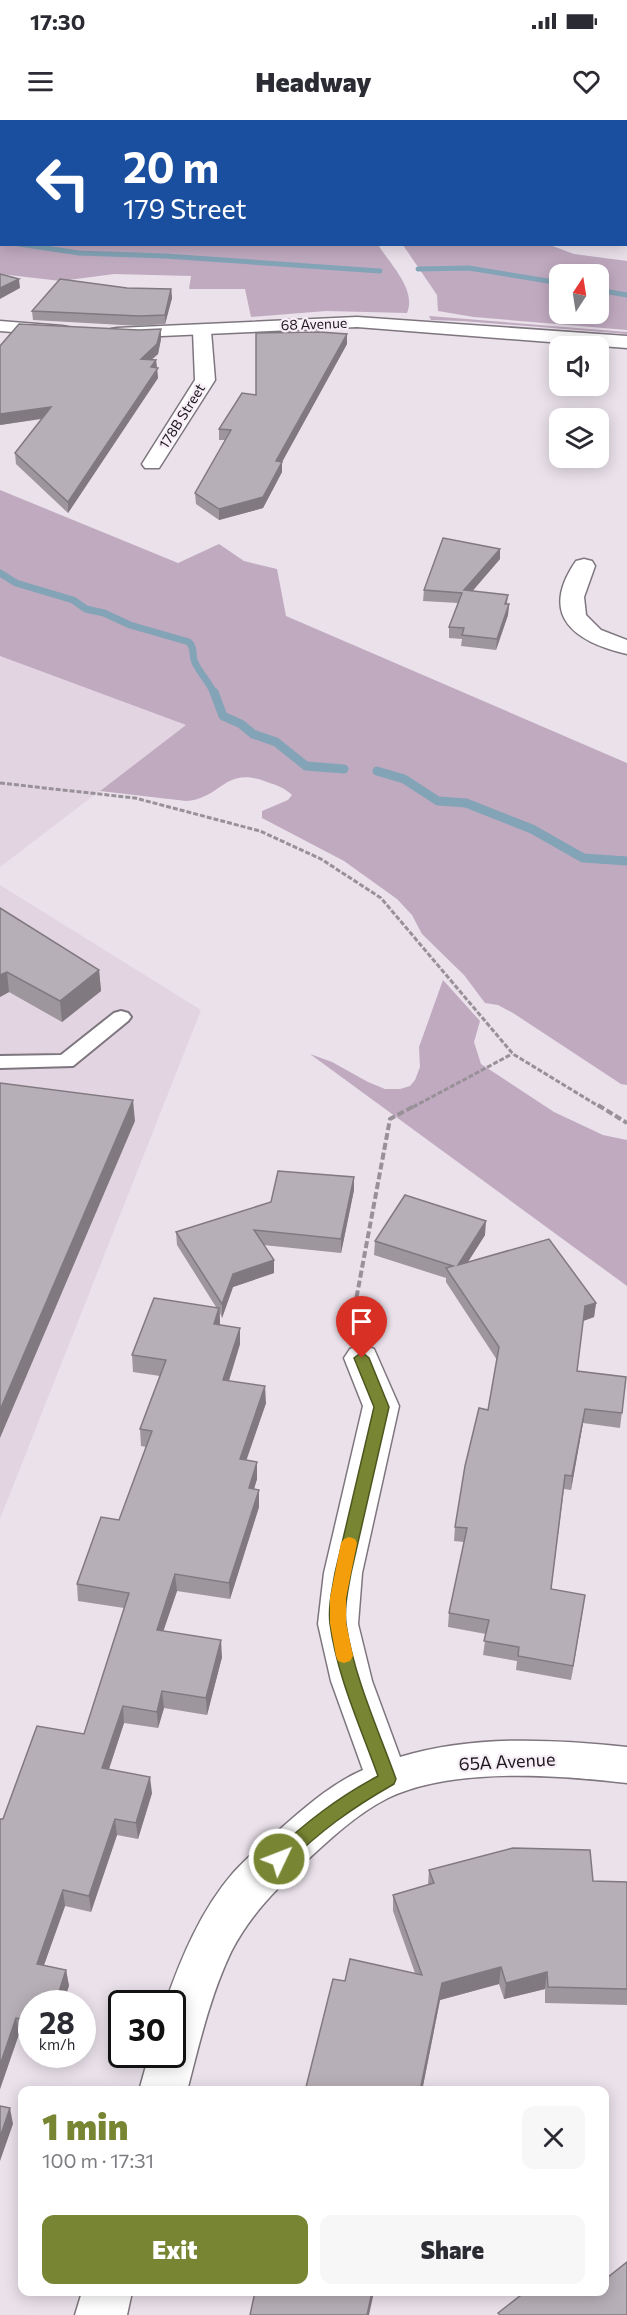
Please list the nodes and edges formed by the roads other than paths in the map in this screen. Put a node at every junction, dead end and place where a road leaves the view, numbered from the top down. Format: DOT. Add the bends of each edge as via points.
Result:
graph roads {
  1 [pos="0,326"];
  2 [pos="202,331"];
  3 [pos="78,332"];
  4 [pos="98,332"];
  5 [pos="627,342"];
  6 [pos="152,464"];
  7 [pos="584,566"];
  8 [pos="627,647"];
  9 [pos="121,1017"];
  10 [pos="0,1062"];
  11 [pos="362,1358"];
  12 [pos="627,1765"];
  13 [pos="387,1779"];
  14 [pos="164,2086"];
  15 [pos="106,2296"];
  16 [pos="101,2315"];
  1 -- 3 [label="street"];
  2 -- 4 [label="street, 68 Avenue"];
  2 -- 5 [label="street, 68 Avenue" via="357,322"];
  2 -- 6 [label="street, 178B Street" via="205,380"];
  7 -- 8 [label="street" via="573,597 576,620 596,637"];
  9 -- 10 [label="lane" via="66,1062"];
  11 -- 13 [label="street" via="381,1407 338,1598 338,1623 347,1666"];
  12 -- 13 [label="street, 65A Avenue" via="573,1758 504,1760 444,1765"];
  13 -- 14 [label="street, 65A Avenue" via="345,1803 309,1831 248,1888 210,1947 182,2020"];
  15 -- 16 [label="street"];
}
